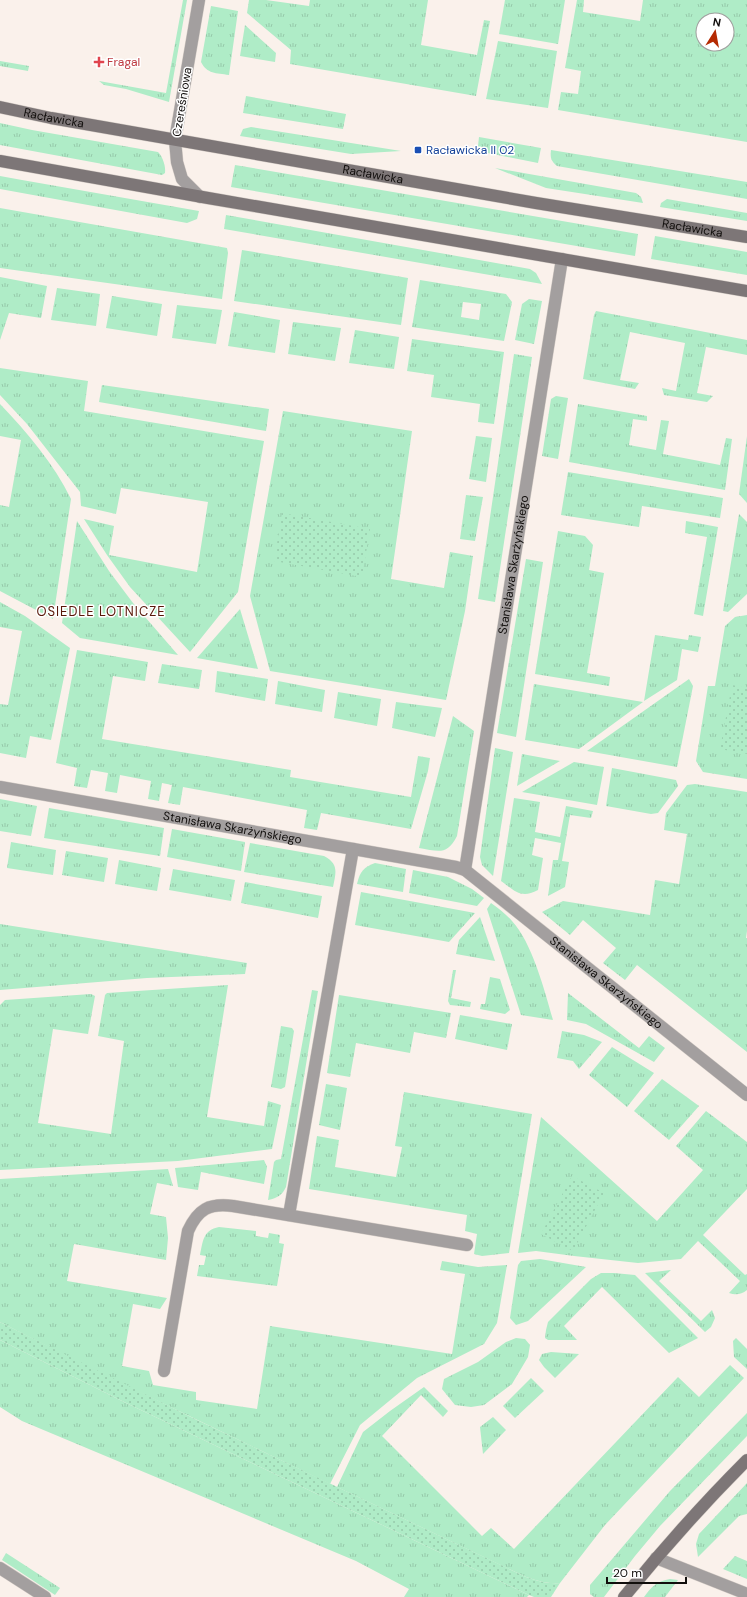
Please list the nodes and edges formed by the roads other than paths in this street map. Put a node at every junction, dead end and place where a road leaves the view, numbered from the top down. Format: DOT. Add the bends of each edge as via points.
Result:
graph roads {
  1 [pos="199,0"];
  2 [pos="0,107"];
  3 [pos="175,140"];
  4 [pos="0,161"];
  5 [pos="200,197"];
  6 [pos="747,237"];
  7 [pos="562,259"];
  8 [pos="747,290"];
  9 [pos="0,787"];
  10 [pos="353,849"];
  11 [pos="465,870"];
  12 [pos="747,1095"];
  13 [pos="289,1215"];
  14 [pos="467,1245"];
  15 [pos="164,1371"];
  16 [pos="747,1460"];
  17 [pos="656,1558"];
  18 [pos="0,1568"];
  19 [pos="747,1594"];
  20 [pos="45,1597"];
  21 [pos="624,1597"];
  1 -- 3 [label="street, Czereśniowa"];
  2 -- 3 [label="street, Racławicka"];
  3 -- 5 [label="street, Czereśniowa" via="182,179"];
  3 -- 6 [label="street, Racławicka"];
  4 -- 5 [label="street"];
  5 -- 7 [label="street"];
  7 -- 8 [label="street"];
  7 -- 11 [label="street, Stanisława Skarżyńskiego"];
  9 -- 10 [label="street, Stanisława Skarżyńskiego"];
  10 -- 11 [label="street, Stanisława Skarżyńskiego"];
  10 -- 13 [label="street"];
  11 -- 12 [label="street, Stanisława Skarżyńskiego"];
  13 -- 14 [label="street"];
  13 -- 15 [label="street" via="223,1204 214,1205 198,1215 188,1231"];
  16 -- 17 [label="street" via="704,1503"];
  17 -- 19 [label="street"];
  17 -- 21 [label="street"];
  18 -- 20 [label="street"];
}
